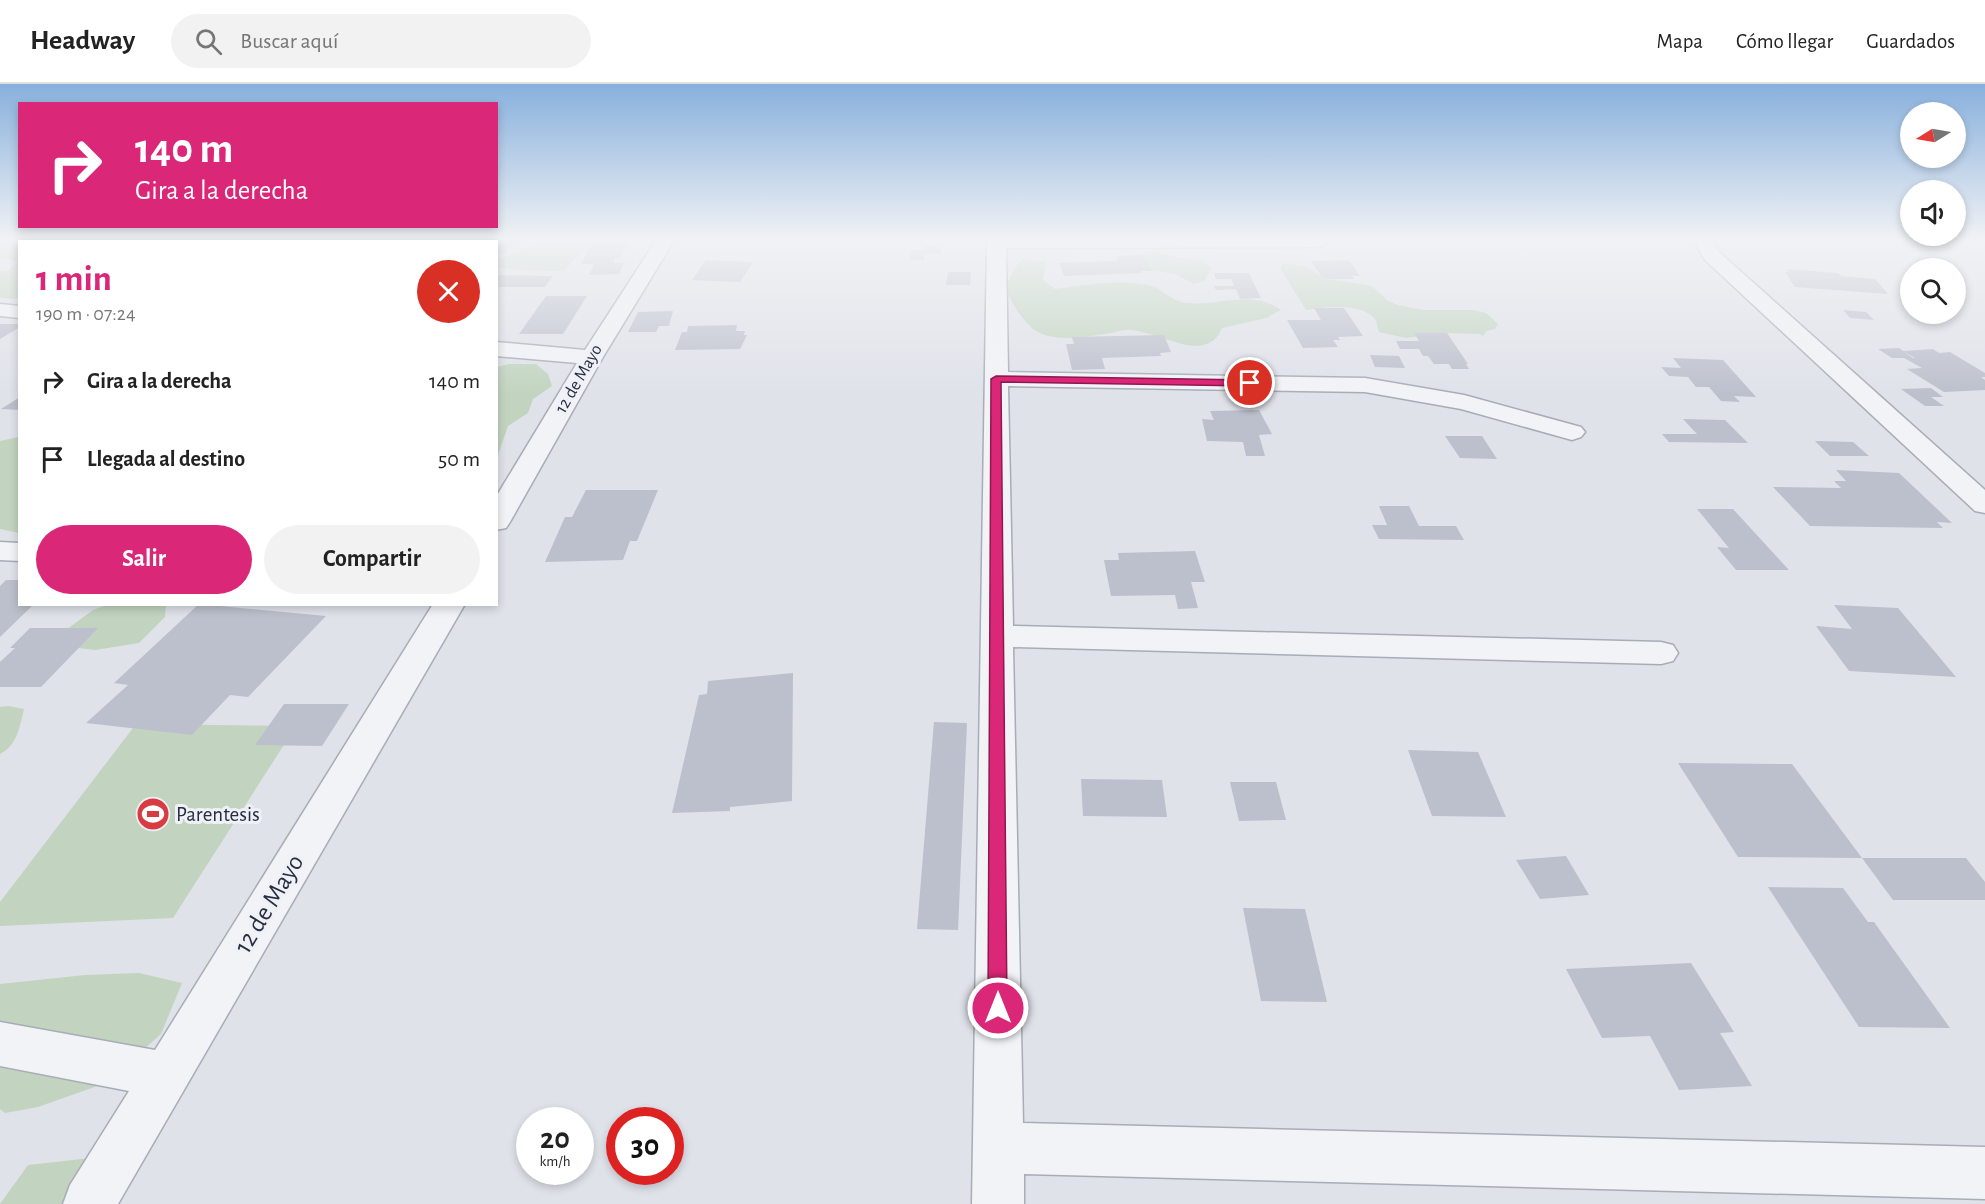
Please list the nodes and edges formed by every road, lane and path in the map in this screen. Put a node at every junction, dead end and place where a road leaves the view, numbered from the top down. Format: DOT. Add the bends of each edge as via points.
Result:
graph roads {
  1 [pos="633,291"];
  2 [pos="996,291"];
  3 [pos="1750,291"];
  4 [pos="0,310"];
  5 [pos="18,312"];
  6 [pos="498,349"];
  7 [pos="592,357"];
  8 [pos="996,379"];
  9 [pos="1572,432"];
  10 [pos="1985,505"];
  11 [pos="498,519"];
  12 [pos="0,550"];
  13 [pos="18,552"];
  14 [pos="448,606"];
  15 [pos="997,636"];
  16 [pos="1660,653"];
  17 [pos="0,1044"];
  18 [pos="167,1075"];
  19 [pos="998,1148"];
  20 [pos="1985,1173"];
  21 [pos="89,1204"];
  22 [pos="998,1204"];
  1 -- 7 [label="street, 12 de Mayo"];
  2 -- 8 [label="street"];
  3 -- 10 [label="street"];
  4 -- 5 [label="street"];
  6 -- 7 [label="street"];
  7 -- 11 [label="street, 12 de Mayo"];
  8 -- 9 [label="street" via="1365,385 1464,402"];
  8 -- 15 [label="street"];
  12 -- 13 [label="street"];
  14 -- 18 [label="street, 12 de Mayo"];
  15 -- 16 [label="street"];
  15 -- 19 [label="street"];
  17 -- 18 [label="street"];
  18 -- 21 [label="street, 12 de Mayo"];
  19 -- 20 [label="street"];
  19 -- 22 [label="street"];
}
